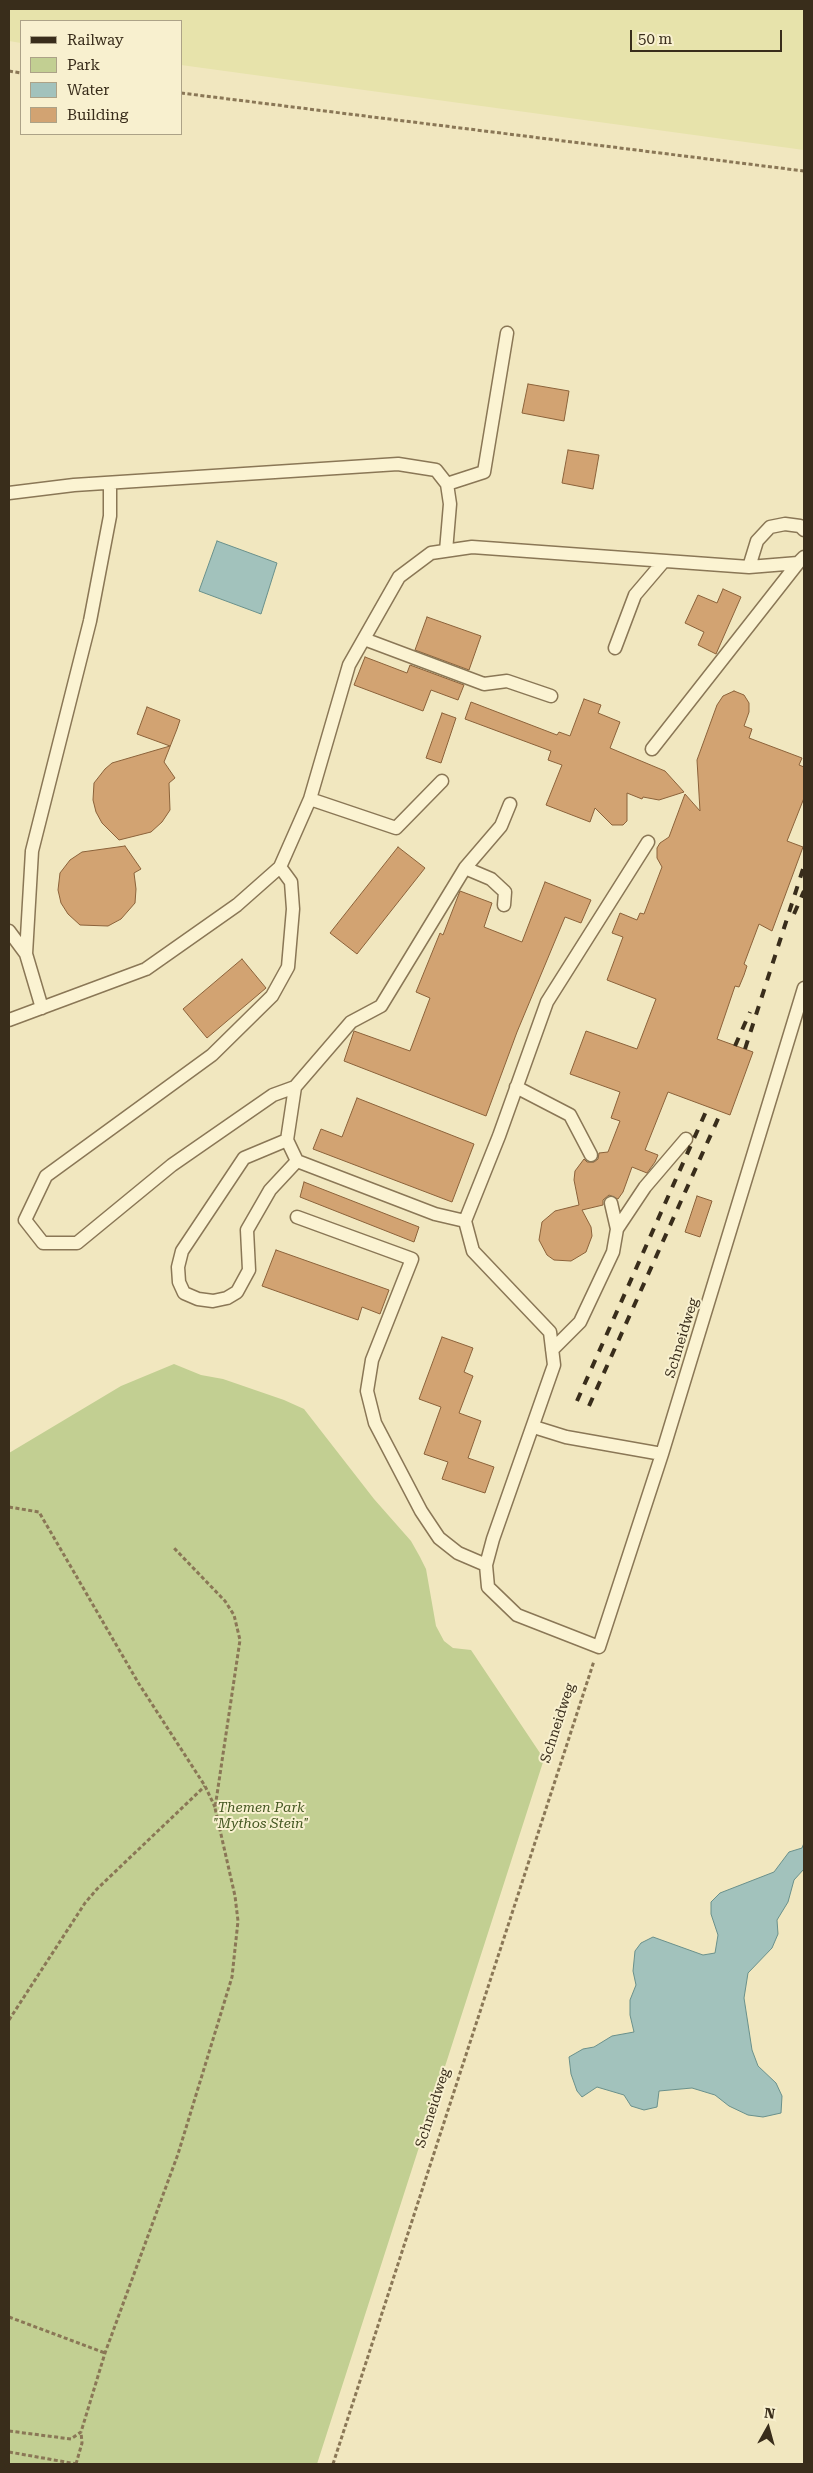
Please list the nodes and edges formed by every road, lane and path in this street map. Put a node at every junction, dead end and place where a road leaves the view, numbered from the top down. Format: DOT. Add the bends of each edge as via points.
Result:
graph roads {
  1 [pos="182,93"];
  2 [pos="804,171"];
  3 [pos="507,333"];
  4 [pos="110,483"];
  5 [pos="447,484"];
  6 [pos="9,493"];
  7 [pos="804,530"];
  8 [pos="446,551"];
  9 [pos="801,560"];
  10 [pos="664,561"];
  11 [pos="749,567"];
  12 [pos="364,639"];
  13 [pos="615,648"];
  14 [pos="551,696"];
  15 [pos="652,749"];
  16 [pos="442,781"];
  17 [pos="310,799"];
  18 [pos="510,804"];
  19 [pos="648,842"];
  20 [pos="280,867"];
  21 [pos="465,868"];
  22 [pos="504,905"];
  23 [pos="9,931"];
  24 [pos="26,954"];
  25 [pos="804,988"];
  26 [pos="42,1008"];
  27 [pos="9,1020"];
  28 [pos="295,1087"];
  29 [pos="516,1088"];
  30 [pos="686,1139"];
  31 [pos="287,1140"];
  32 [pos="591,1154"];
  33 [pos="297,1161"];
  34 [pos="611,1203"];
  35 [pos="297,1217"];
  36 [pos="465,1221"];
  37 [pos="617,1229"];
  38 [pos="552,1350"];
  39 [pos="534,1427"];
  40 [pos="662,1454"];
  41 [pos="9,1507"];
  42 [pos="174,1548"];
  43 [pos="486,1565"];
  44 [pos="599,1647"];
  45 [pos="205,1786"];
  46 [pos="215,1808"];
  47 [pos="9,2020"];
  48 [pos="9,2317"];
  49 [pos="105,2353"];
  50 [pos="9,2431"];
  51 [pos="82,2432"];
  52 [pos="9,2452"];
  53 [pos="77,2464"];
  54 [pos="333,2464"];
  1 -- 2 [label="path"];
  3 -- 5 [label="lane" via="484,472"];
  4 -- 5 [label="lane" via="398,464 436,470"];
  4 -- 6 [label="lane"];
  4 -- 24 [label="lane" via="110,516 90,621 32,851"];
  5 -- 8 [label="lane" via="450,504"];
  7 -- 11 [label="lane" via="800,526 784,524 770,527 757,541"];
  8 -- 10 [label="lane" via="472,547"];
  8 -- 12 [label="lane" via="431,553 399,577"];
  9 -- 11 [label="lane"];
  9 -- 15 [label="lane"];
  10 -- 11 [label="lane"];
  10 -- 13 [label="lane" via="635,595"];
  12 -- 14 [label="lane" via="484,684 507,681"];
  12 -- 17 [label="lane" via="349,665"];
  16 -- 17 [label="lane" via="396,828"];
  17 -- 20 [label="lane"];
  18 -- 21 [label="lane" via="501,826"];
  19 -- 29 [label="lane" via="547,1002"];
  20 -- 26 [label="lane" via="238,905 146,969"];
  20 -- 28 [label="lane" via="291,882 293,909 288,967 272,996 212,1055 46,1176 25,1220 43,1243 77,1244 172,1165 273,1095"];
  21 -- 22 [label="lane" via="492,879 504,892"];
  21 -- 28 [label="lane" via="381,1006 351,1022"];
  23 -- 24 [label="lane"];
  24 -- 26 [label="lane"];
  25 -- 40 [label="lane, Schneidweg"];
  26 -- 27 [label="lane"];
  28 -- 31 [label="lane"];
  29 -- 32 [label="lane" via="570,1115"];
  29 -- 36 [label="lane"];
  30 -- 37 [label="lane" via="645,1187"];
  31 -- 33 [label="lane"];
  31 -- 33 [label="lane" via="244,1158 182,1250 178,1267 179,1282 184,1292 198,1299 213,1301 237,1292 249,1270 247,1230 270,1190"];
  33 -- 36 [label="lane" via="434,1214"];
  34 -- 37 [label="lane"];
  35 -- 43 [label="lane" via="412,1259 372,1360 367,1391 375,1423 439,1538 458,1554"];
  36 -- 38 [label="lane" via="473,1251 550,1332"];
  37 -- 38 [label="lane" via="613,1252 580,1322"];
  38 -- 39 [label="lane" via="554,1365"];
  39 -- 40 [label="lane"];
  39 -- 43 [label="lane"];
  40 -- 44 [label="lane, Schneidweg"];
  41 -- 45 [label="path" via="39,1512 139,1684"];
  42 -- 46 [label="path" via="225,1601 234,1615 240,1640"];
  43 -- 44 [label="lane" via="488,1587 517,1615"];
  44 -- 54 [label="path, Schneidweg"];
  45 -- 46 [label="path"];
  45 -- 47 [label="path" via="85,1903"];
  46 -- 49 [label="path" via="238,1920 232,1977 169,2179"];
  48 -- 49 [label="path"];
  49 -- 51 [label="path"];
  50 -- 51 [label="path" via="71,2439"];
  51 -- 53 [label="path"];
  52 -- 53 [label="path"];
}
